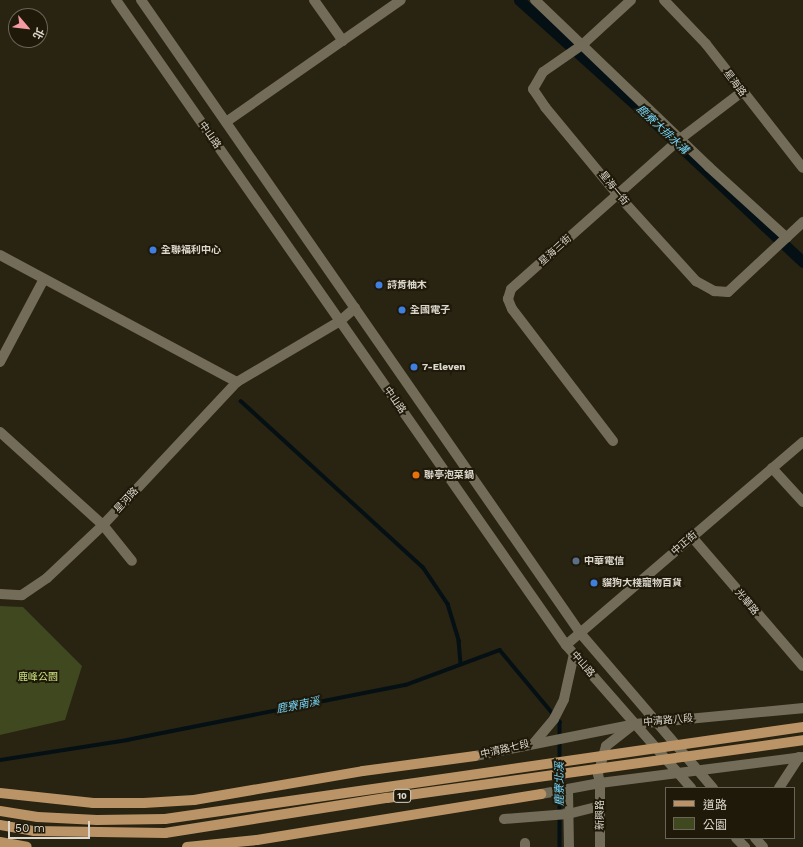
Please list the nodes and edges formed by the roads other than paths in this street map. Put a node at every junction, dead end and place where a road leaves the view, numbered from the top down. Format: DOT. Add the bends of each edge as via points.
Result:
graph roads {
  1 [pos="116,0"];
  2 [pos="141,0"];
  3 [pos="314,0"];
  4 [pos="401,0"];
  5 [pos="536,0"];
  6 [pos="631,0"];
  7 [pos="664,0"];
  8 [pos="342,41"];
  9 [pos="582,45"];
  10 [pos="742,92"];
  11 [pos="226,122"];
  12 [pos="680,139"];
  13 [pos="803,168"];
  14 [pos="617,194"];
  15 [pos="803,222"];
  16 [pos="787,238"];
  17 [pos="0,255"];
  18 [pos="44,279"];
  19 [pos="355,308"];
  20 [pos="340,321"];
  21 [pos="0,362"];
  22 [pos="237,382"];
  23 [pos="0,432"];
  24 [pos="613,441"];
  25 [pos="803,442"];
  26 [pos="772,468"];
  27 [pos="803,502"];
  28 [pos="103,525"];
  29 [pos="692,537"];
  30 [pos="132,561"];
  31 [pos="0,594"];
  32 [pos="582,634"];
  33 [pos="566,645"];
  34 [pos="574,654"];
  35 [pos="803,666"];
  36 [pos="803,708"];
  37 [pos="657,721"];
  38 [pos="635,724"];
  39 [pos="803,726"];
  40 [pos="803,740"];
  41 [pos="534,743"];
  42 [pos="475,756"];
  43 [pos="801,757"];
  44 [pos="697,770"];
  45 [pos="678,774"];
  46 [pos="600,783"];
  47 [pos="689,787"];
  48 [pos="712,787"];
  49 [pos="780,787"];
  50 [pos="568,791"];
  51 [pos="0,793"];
  52 [pos="541,794"];
  53 [pos="600,806"];
  54 [pos="0,811"];
  55 [pos="568,814"];
  56 [pos="504,819"];
  57 [pos="0,825"];
  58 [pos="737,839"];
  59 [pos="756,839"];
  60 [pos="0,842"];
  61 [pos="27,847"];
  62 [pos="188,847"];
  63 [pos="569,847"];
  64 [pos="600,847"];
  65 [pos="745,847"];
  66 [pos="764,847"];
  1 -- 20 [label="street, 中山路"];
  2 -- 11 [label="street, 中山路"];
  3 -- 8 [label="street"];
  4 -- 8 [label="street"];
  5 -- 9 [label="street"];
  6 -- 9 [label="street, 星海一街"];
  7 -- 10 [label="street, 星海路" via="706,44"];
  8 -- 11 [label="street"];
  9 -- 12 [label="street"];
  9 -- 14 [label="street, 星海一街" via="543,72 533,89"];
  10 -- 12 [label="street, 星海三街"];
  10 -- 13 [label="street, 星海路"];
  11 -- 19 [label="street, 中山路"];
  12 -- 14 [label="street, 星海三街"];
  12 -- 16 [label="street"];
  14 -- 16 [label="street, 星海一街" via="696,281 714,291 728,292"];
  14 -- 24 [label="street, 星海三街" via="511,289 508,300 512,309"];
  15 -- 16 [label="street, 星海一街"];
  17 -- 18 [label="street"];
  18 -- 21 [label="street"];
  18 -- 22 [label="street"];
  19 -- 20 [label="street, 星河路"];
  19 -- 32 [label="street, 中山路"];
  20 -- 22 [label="street, 星河路"];
  20 -- 33 [label="street, 中山路"];
  22 -- 28 [label="street, 星河路"];
  23 -- 28 [label="street"];
  25 -- 26 [label="street, 中正街"];
  26 -- 27 [label="street"];
  26 -- 29 [label="street, 中正街"];
  28 -- 30 [label="street"];
  28 -- 31 [label="street, 星河路" via="47,578 22,595"];
  29 -- 32 [label="street, 中正街"];
  29 -- 35 [label="street, 光華路"];
  32 -- 33 [label="street, 中正街"];
  32 -- 37 [label="street, 中山路"];
  33 -- 34 [label="street, 中山路"];
  34 -- 38 [label="street, 中山路"];
  34 -- 41 [label="street" via="564,699 554,719"];
  36 -- 37 [label="street, 中清路八段"];
  37 -- 38 [label="street, 中清路八段"];
  37 -- 44 [label="street, 中山路"];
  38 -- 41 [label="street, 中清路八段"];
  38 -- 45 [label="street, 中山路"];
  38 -- 46 [label="street, 新興路" via="606,746 598,774"];
  39 -- 54 [label="main road, 10" via="165,819 97,820 38,817"];
  40 -- 57 [label="main road, 10" via="387,798 166,833 49,832"];
  41 -- 42 [label="street, 中清路七段"];
  42 -- 51 [label="main road" via="377,769 194,800 144,804 85,803"];
  43 -- 44 [label="street"];
  43 -- 49 [label="street"];
  44 -- 45 [label="street"];
  44 -- 48 [label="street, 中山路"];
  45 -- 46 [label="street"];
  45 -- 47 [label="street, 中山路"];
  46 -- 50 [label="street"];
  46 -- 53 [label="street, 新興路"];
  50 -- 52 [label="street"];
  50 -- 55 [label="street"];
  52 -- 62 [label="main road" via="256,840"];
  53 -- 55 [label="street"];
  53 -- 64 [label="street, 新興路"];
  55 -- 56 [label="street"];
  55 -- 63 [label="street"];
  58 -- 65 [label="street"];
  59 -- 66 [label="street"];
  60 -- 61 [label="main road"];
}
